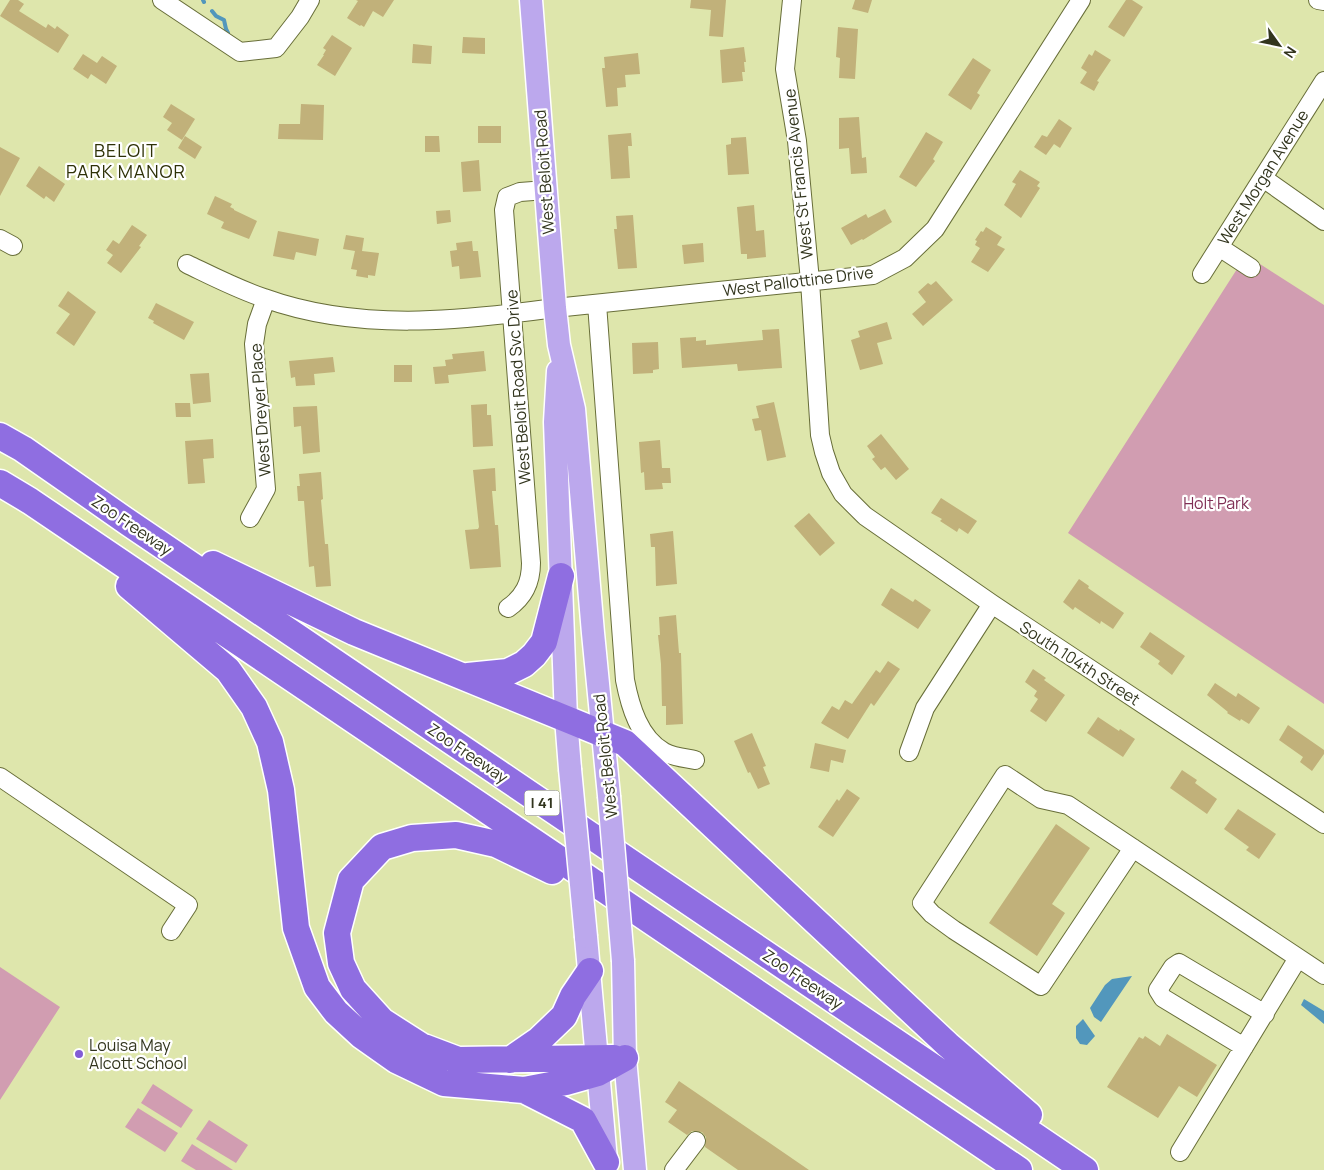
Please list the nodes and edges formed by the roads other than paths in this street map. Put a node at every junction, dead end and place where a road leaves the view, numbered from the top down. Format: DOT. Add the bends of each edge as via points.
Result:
graph roads {
  1 [pos="162,0"];
  2 [pos="310,0"];
  3 [pos="531,0"];
  4 [pos="792,0"];
  5 [pos="1081,0"];
  6 [pos="1318,0"];
  7 [pos="1324,0"];
  8 [pos="1324,81"];
  9 [pos="1263,178"];
  10 [pos="546,190"];
  11 [pos="1324,221"];
  12 [pos="1219,247"];
  13 [pos="187,264"];
  14 [pos="1251,268"];
  15 [pos="1202,274"];
  16 [pos="810,281"];
  17 [pos="266,299"];
  18 [pos="598,304"];
  19 [pos="555,308"];
  20 [pos="512,314"];
  21 [pos="559,345"];
  22 [pos="0,436"];
  23 [pos="0,482"];
  24 [pos="843,494"];
  25 [pos="30,501"];
  26 [pos="250,518"];
  27 [pos="129,523"];
  28 [pos="561,576"];
  29 [pos="992,604"];
  30 [pos="508,608"];
  31 [pos="461,677"];
  32 [pos="566,718"];
  33 [pos="603,733"];
  34 [pos="909,752"];
  35 [pos="695,760"];
  36 [pos="0,777"];
  37 [pos="1324,824"];
  38 [pos="1133,848"];
  39 [pos="642,916"];
  40 [pos="171,931"];
  41 [pos="1293,955"];
  42 [pos="590,971"];
  43 [pos="1324,975"];
  44 [pos="1265,1014"];
  45 [pos="1244,1047"];
  46 [pos="625,1058"];
  47 [pos="510,1060"];
  48 [pos="597,1066"];
  49 [pos="524,1090"];
  50 [pos="696,1141"];
  51 [pos="1180,1152"];
  52 [pos="606,1166"];
  53 [pos="635,1170"];
  54 [pos="674,1170"];
  55 [pos="1019,1170"];
  56 [pos="1085,1170"];
  57 [pos="1092,1170"];
  1 -- 2 [label="street" via="240,52 276,48"];
  3 -- 10 [label="main road, West Beloit Road"];
  4 -- 16 [label="street, West St Francis Avenue" via="786,69 797,141"];
  5 -- 16 [label="street, West Pallottine Drive" via="936,229 906,258 873,275"];
  6 -- 7 [label="street"];
  8 -- 9 [label="street, West Morgan Avenue"];
  9 -- 11 [label="street"];
  9 -- 12 [label="street, West Morgan Avenue"];
  10 -- 19 [label="main road, West Beloit Road"];
  10 -- 20 [label="street, West Beloit Road Svc Drive" via="520,192 508,197 504,210"];
  12 -- 14 [label="street"];
  12 -- 15 [label="street, West Morgan Avenue"];
  13 -- 17 [label="street, West Pallottine Drive"];
  16 -- 18 [label="street, West Pallottine Drive"];
  16 -- 24 [label="street, West St Francis Avenue" via="821,442"];
  17 -- 20 [label="street, West Pallottine Drive" via="315,312 372,321"];
  17 -- 26 [label="street, West Dreyer Place" via="254,344 266,488"];
  18 -- 19 [label="street, West Pallottine Drive"];
  18 -- 35 [label="street" via="629,701 643,730 657,746 674,755"];
  19 -- 20 [label="street, West Pallottine Drive"];
  19 -- 21 [label="main road, West Beloit Road"];
  20 -- 30 [label="street, West Beloit Road Svc Drive" via="531,577 526,590"];
  21 -- 28 [label="main road, West Beloit Road" via="555,422"];
  21 -- 33 [label="main road, West Beloit Road" via="574,409"];
  22 -- 27 [label="highway, Zoo Freeway / I 41"];
  23 -- 25 [label="highway, I 41"];
  24 -- 29 [label="street, South 104th Street" via="864,516"];
  25 -- 39 [label="highway, I 41"];
  25 -- 49 [label="highway" via="228,670 254,707 270,742 281,790 296,928 317,987 336,1012 396,1060 444,1082"];
  27 -- 31 [label="highway" via="354,632"];
  27 -- 56 [label="highway, Zoo Freeway / I 41"];
  28 -- 31 [label="highway" via="544,642 534,655 508,672"];
  28 -- 32 [label="main road, West Beloit Road"];
  29 -- 34 [label="street" via="925,708"];
  29 -- 37 [label="street, South 104th Street"];
  31 -- 32 [label="highway"];
  32 -- 33 [label="highway"];
  32 -- 42 [label="main road, West Beloit Road, bridge"];
  33 -- 46 [label="main road, West Beloit Road, bridge" via="622,961"];
  33 -- 57 [label="highway" via="625,743 948,1045"];
  36 -- 40 [label="street" via="188,905"];
  38 -- 38 [label="street" via="1068,805 1041,799 1005,775 922,903 954,930 1041,986"];
  38 -- 41 [label="street"];
  39 -- 47 [label="highway" via="496,844 456,835 412,838 382,846 350,880 337,933 341,963 353,989 382,1021 421,1046 458,1060"];
  39 -- 55 [label="highway, I 41"];
  41 -- 43 [label="street"];
  41 -- 44 [label="street"];
  42 -- 47 [label="highway" via="564,1016 539,1040"];
  42 -- 48 [label="main road, West Beloit Road"];
  44 -- 45 [label="street"];
  44 -- 45 [label="street" via="1179,963 1158,990 1163,998"];
  45 -- 51 [label="street"];
  46 -- 48 [label="highway"];
  46 -- 53 [label="main road, West Beloit Road"];
  47 -- 48 [label="highway"];
  48 -- 49 [label="highway" via="566,1082"];
  48 -- 52 [label="main road, West Beloit Road"];
  49 -- 52 [label="highway" via="583,1120"];
  50 -- 54 [label="street"];
}
